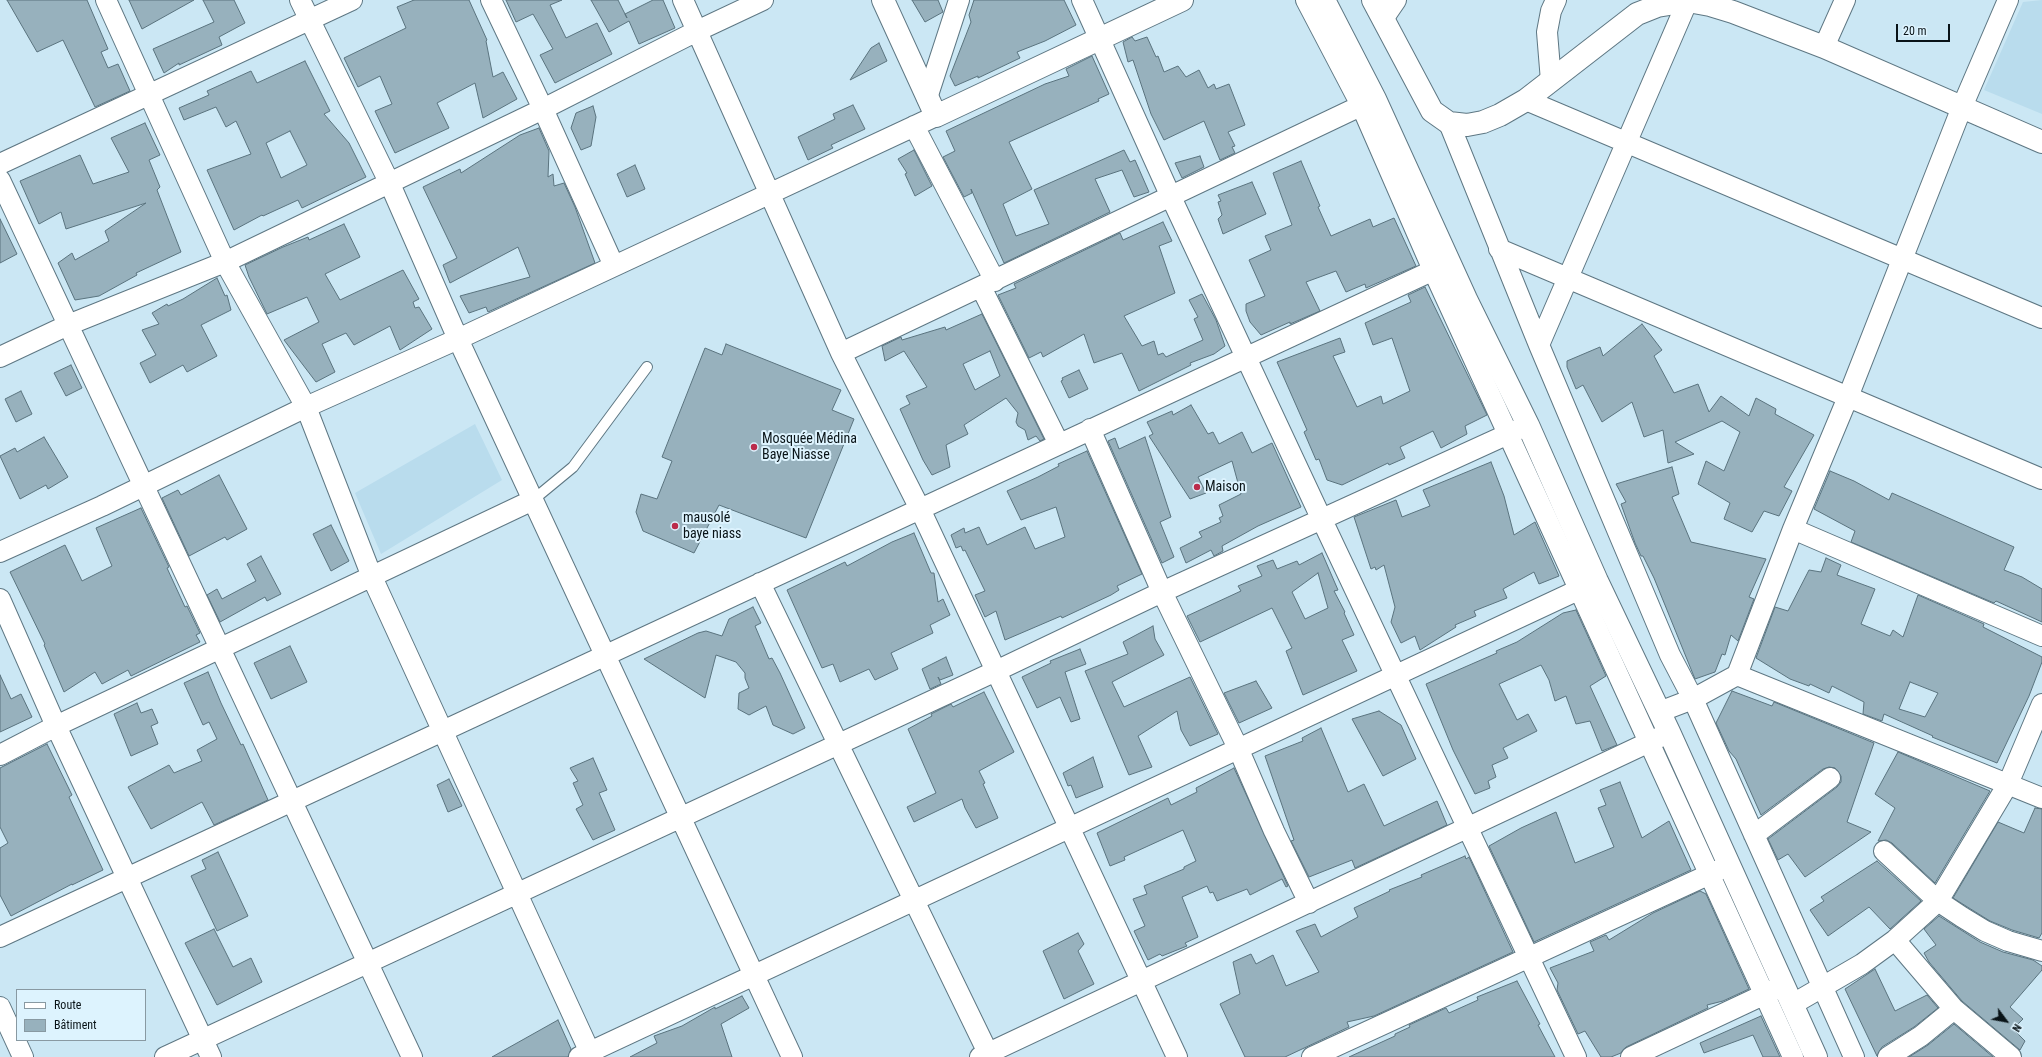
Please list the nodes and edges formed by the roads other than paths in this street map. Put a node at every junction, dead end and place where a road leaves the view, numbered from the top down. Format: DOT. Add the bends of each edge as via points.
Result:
graph roads {
  1 [pos="106,0"];
  2 [pos="300,0"];
  3 [pos="352,0"];
  4 [pos="491,0"];
  5 [pos="683,0"];
  6 [pos="763,0"];
  7 [pos="883,0"];
  8 [pos="959,0"];
  9 [pos="1082,0"];
  10 [pos="1182,0"];
  11 [pos="1306,0"];
  12 [pos="1324,0"];
  13 [pos="1373,0"];
  14 [pos="1396,0"];
  15 [pos="1556,0"];
  16 [pos="1845,0"];
  17 [pos="2008,0"];
  18 [pos="1688,1"];
  19 [pos="1383,19"];
  20 [pos="310,20"];
  21 [pos="697,31"];
  22 [pos="1100,40"];
  23 [pos="1824,47"];
  24 [pos="1551,80"];
  25 [pos="150,94"];
  26 [pos="1526,100"];
  27 [pos="1368,102"];
  28 [pos="932,107"];
  29 [pos="1962,107"];
  30 [pos="543,109"];
  31 [pos="1449,123"];
  32 [pos="914,126"];
  33 [pos="1626,141"];
  34 [pos="2042,142"];
  35 [pos="0,164"];
  36 [pos="0,180"];
  37 [pos="390,184"];
  38 [pos="770,195"];
  39 [pos="1171,197"];
  40 [pos="1499,249"];
  41 [pos="1902,259"];
  42 [pos="225,262"];
  43 [pos="614,266"];
  44 [pos="1441,267"];
  45 [pos="1568,278"];
  46 [pos="988,284"];
  47 [pos="2042,318"];
  48 [pos="68,325"];
  49 [pos="458,339"];
  50 [pos="1539,345"];
  51 [pos="841,353"];
  52 [pos="0,357"];
  53 [pos="1246,357"];
  54 [pos="647,367"];
  55 [pos="1848,397"];
  56 [pos="306,407"];
  57 [pos="1528,425"];
  58 [pos="1090,429"];
  59 [pos="1508,434"];
  60 [pos="1059,444"];
  61 [pos="2042,479"];
  62 [pos="144,486"];
  63 [pos="533,500"];
  64 [pos="920,509"];
  65 [pos="1322,520"];
  66 [pos="1793,529"];
  67 [pos="0,552"];
  68 [pos="372,577"];
  69 [pos="760,583"];
  70 [pos="1588,585"];
  71 [pos="1162,592"];
  72 [pos="0,599"];
  73 [pos="2042,636"];
  74 [pos="220,648"];
  75 [pos="605,655"];
  76 [pos="996,671"];
  77 [pos="1394,675"];
  78 [pos="1737,675"];
  79 [pos="1693,699"];
  80 [pos="2042,704"];
  81 [pos="1659,712"];
  82 [pos="56,726"];
  83 [pos="442,731"];
  84 [pos="1669,732"];
  85 [pos="1649,743"];
  86 [pos="838,744"];
  87 [pos="1238,748"];
  88 [pos="0,755"];
  89 [pos="1830,778"];
  90 [pos="2008,784"];
  91 [pos="2042,798"];
  92 [pos="292,801"];
  93 [pos="681,818"];
  94 [pos="1069,827"];
  95 [pos="1466,829"];
  96 [pos="1754,835"];
  97 [pos="1884,851"];
  98 [pos="1730,866"];
  99 [pos="1709,874"];
  100 [pos="127,877"];
  101 [pos="517,894"];
  102 [pos="914,900"];
  103 [pos="1938,901"];
  104 [pos="1309,903"];
  105 [pos="0,936"];
  106 [pos="1895,940"];
  107 [pos="2042,951"];
  108 [pos="1528,957"];
  109 [pos="368,963"];
  110 [pos="754,975"];
  111 [pos="1141,981"];
  112 [pos="1784,984"];
  113 [pos="1824,987"];
  114 [pos="1765,995"];
  115 [pos="1793,1004"];
  116 [pos="0,1008"];
  117 [pos="1954,1009"];
  118 [pos="207,1048"];
  119 [pos="587,1055"];
  120 [pos="986,1056"];
  121 [pos="23,1057"];
  122 [pos="165,1057"];
  123 [pos="412,1057"];
  124 [pos="792,1057"];
  125 [pos="1177,1057"];
  126 [pos="1312,1057"];
  127 [pos="1576,1057"];
  128 [pos="1631,1057"];
  129 [pos="1793,1057"];
  130 [pos="1816,1057"];
  131 [pos="1854,1057"];
  132 [pos="1888,1057"];
  133 [pos="2011,1057"];
  1 -- 25 [label="street"];
  2 -- 20 [label="street"];
  3 -- 20 [label="street"];
  4 -- 30 [label="street"];
  5 -- 21 [label="street"];
  6 -- 21 [label="street"];
  7 -- 28 [label="street"];
  8 -- 28 [label="street"];
  9 -- 22 [label="street"];
  10 -- 22 [label="street"];
  11 -- 27 [label="street"];
  12 -- 27 [label="street"];
  13 -- 19 [label="street"];
  14 -- 19 [label="street"];
  15 -- 24 [label="street" via="1547,32"];
  16 -- 23 [label="street"];
  17 -- 29 [label="street"];
  18 -- 23 [label="street" via="1710,4"];
  18 -- 24 [label="street" via="1657,6 1637,14"];
  18 -- 33 [label="street"];
  19 -- 31 [label="street" via="1432,111"];
  20 -- 25 [label="street"];
  20 -- 37 [label="street"];
  21 -- 30 [label="street"];
  21 -- 38 [label="street"];
  22 -- 28 [label="street"];
  22 -- 39 [label="street"];
  23 -- 29 [label="street"];
  24 -- 26 [label="street"];
  25 -- 35 [label="street"];
  25 -- 42 [label="street"];
  26 -- 31 [label="street" via="1484,122 1467,125"];
  26 -- 33 [label="street"];
  27 -- 39 [label="street"];
  27 -- 44 [label="street"];
  28 -- 32 [label="street"];
  29 -- 34 [label="street"];
  29 -- 41 [label="street"];
  30 -- 37 [label="street"];
  30 -- 43 [label="street"];
  31 -- 40 [label="street"];
  32 -- 38 [label="street"];
  32 -- 46 [label="street"];
  33 -- 41 [label="street"];
  33 -- 45 [label="street"];
  36 -- 48 [label="street"];
  37 -- 42 [label="street"];
  37 -- 49 [label="street"];
  38 -- 43 [label="street"];
  38 -- 51 [label="street"];
  39 -- 46 [label="street"];
  39 -- 53 [label="street"];
  40 -- 45 [label="street"];
  40 -- 50 [label="street"];
  41 -- 47 [label="street"];
  41 -- 55 [label="street"];
  42 -- 48 [label="street"];
  42 -- 56 [label="street"];
  43 -- 49 [label="street"];
  44 -- 53 [label="street"];
  44 -- 57 [label="street"];
  44 -- 59 [label="street"];
  45 -- 50 [label="street"];
  45 -- 55 [label="street"];
  46 -- 51 [label="street"];
  46 -- 60 [label="street"];
  48 -- 52 [label="street"];
  48 -- 62 [label="street"];
  49 -- 56 [label="street"];
  49 -- 63 [label="street"];
  50 -- 79 [label="street" via="1670,655"];
  51 -- 64 [label="street"];
  53 -- 58 [label="street"];
  53 -- 65 [label="street"];
  54 -- 63 [label="lane" via="573,467"];
  55 -- 61 [label="street"];
  55 -- 66 [label="street"];
  56 -- 62 [label="street"];
  56 -- 68 [label="street"];
  57 -- 59 [label="street"];
  57 -- 70 [label="street"];
  58 -- 60 [label="street"];
  58 -- 71 [label="street"];
  59 -- 65 [label="street"];
  59 -- 70 [label="street"];
  60 -- 64 [label="street"];
  62 -- 67 [label="street"];
  62 -- 74 [label="street"];
  63 -- 68 [label="street"];
  63 -- 75 [label="street"];
  64 -- 69 [label="street"];
  64 -- 76 [label="street"];
  65 -- 71 [label="street"];
  65 -- 77 [label="street"];
  66 -- 73 [label="street"];
  66 -- 78 [label="street"];
  68 -- 74 [label="street"];
  68 -- 83 [label="street"];
  69 -- 75 [label="street"];
  69 -- 86 [label="street"];
  70 -- 77 [label="street"];
  70 -- 81 [label="street"];
  70 -- 85 [label="street"];
  71 -- 76 [label="street"];
  71 -- 87 [label="street"];
  72 -- 82 [label="street"];
  74 -- 82 [label="street"];
  74 -- 92 [label="street"];
  75 -- 83 [label="street"];
  75 -- 93 [label="street"];
  76 -- 86 [label="street"];
  76 -- 94 [label="street"];
  77 -- 87 [label="street"];
  77 -- 95 [label="street"];
  78 -- 79 [label="street"];
  78 -- 90 [label="street"];
  79 -- 81 [label="street"];
  79 -- 96 [label="street"];
  80 -- 90 [label="street"];
  81 -- 84 [label="street"];
  82 -- 88 [label="street"];
  82 -- 100 [label="street"];
  83 -- 92 [label="street"];
  83 -- 101 [label="street"];
  84 -- 85 [label="street"];
  84 -- 98 [label="street"];
  85 -- 95 [label="street"];
  85 -- 99 [label="street"];
  86 -- 93 [label="street"];
  86 -- 102 [label="street"];
  87 -- 94 [label="street"];
  87 -- 104 [label="street"];
  89 -- 96 [label="street"];
  90 -- 91 [label="street"];
  90 -- 103 [label="street"];
  92 -- 100 [label="street"];
  92 -- 109 [label="street"];
  93 -- 101 [label="street"];
  93 -- 110 [label="street"];
  94 -- 102 [label="street"];
  94 -- 111 [label="street"];
  95 -- 104 [label="street"];
  95 -- 108 [label="street"];
  96 -- 113 [label="street"];
  97 -- 103 [label="street"];
  98 -- 99 [label="street"];
  98 -- 112 [label="street"];
  99 -- 108 [label="street"];
  99 -- 114 [label="street"];
  100 -- 105 [label="street"];
  100 -- 118 [label="street"];
  101 -- 109 [label="street"];
  101 -- 119 [label="street"];
  102 -- 110 [label="street"];
  102 -- 120 [label="street"];
  103 -- 106 [label="street"];
  103 -- 107 [label="street" via="1985,931"];
  104 -- 111 [label="street"];
  106 -- 113 [label="street"];
  106 -- 117 [label="street"];
  108 -- 126 [label="street"];
  108 -- 127 [label="street"];
  109 -- 118 [label="street"];
  109 -- 123 [label="street"];
  110 -- 119 [label="street"];
  110 -- 124 [label="street"];
  111 -- 120 [label="street"];
  111 -- 125 [label="street"];
  112 -- 114 [label="street"];
  112 -- 115 [label="street"];
  113 -- 115 [label="street"];
  113 -- 131 [label="street"];
  114 -- 128 [label="street"];
  114 -- 129 [label="street"];
  115 -- 130 [label="street"];
  116 -- 121 [label="street"];
  117 -- 132 [label="street" via="1921,1036"];
  117 -- 133 [label="street"];
  118 -- 122 [label="street"];
}
